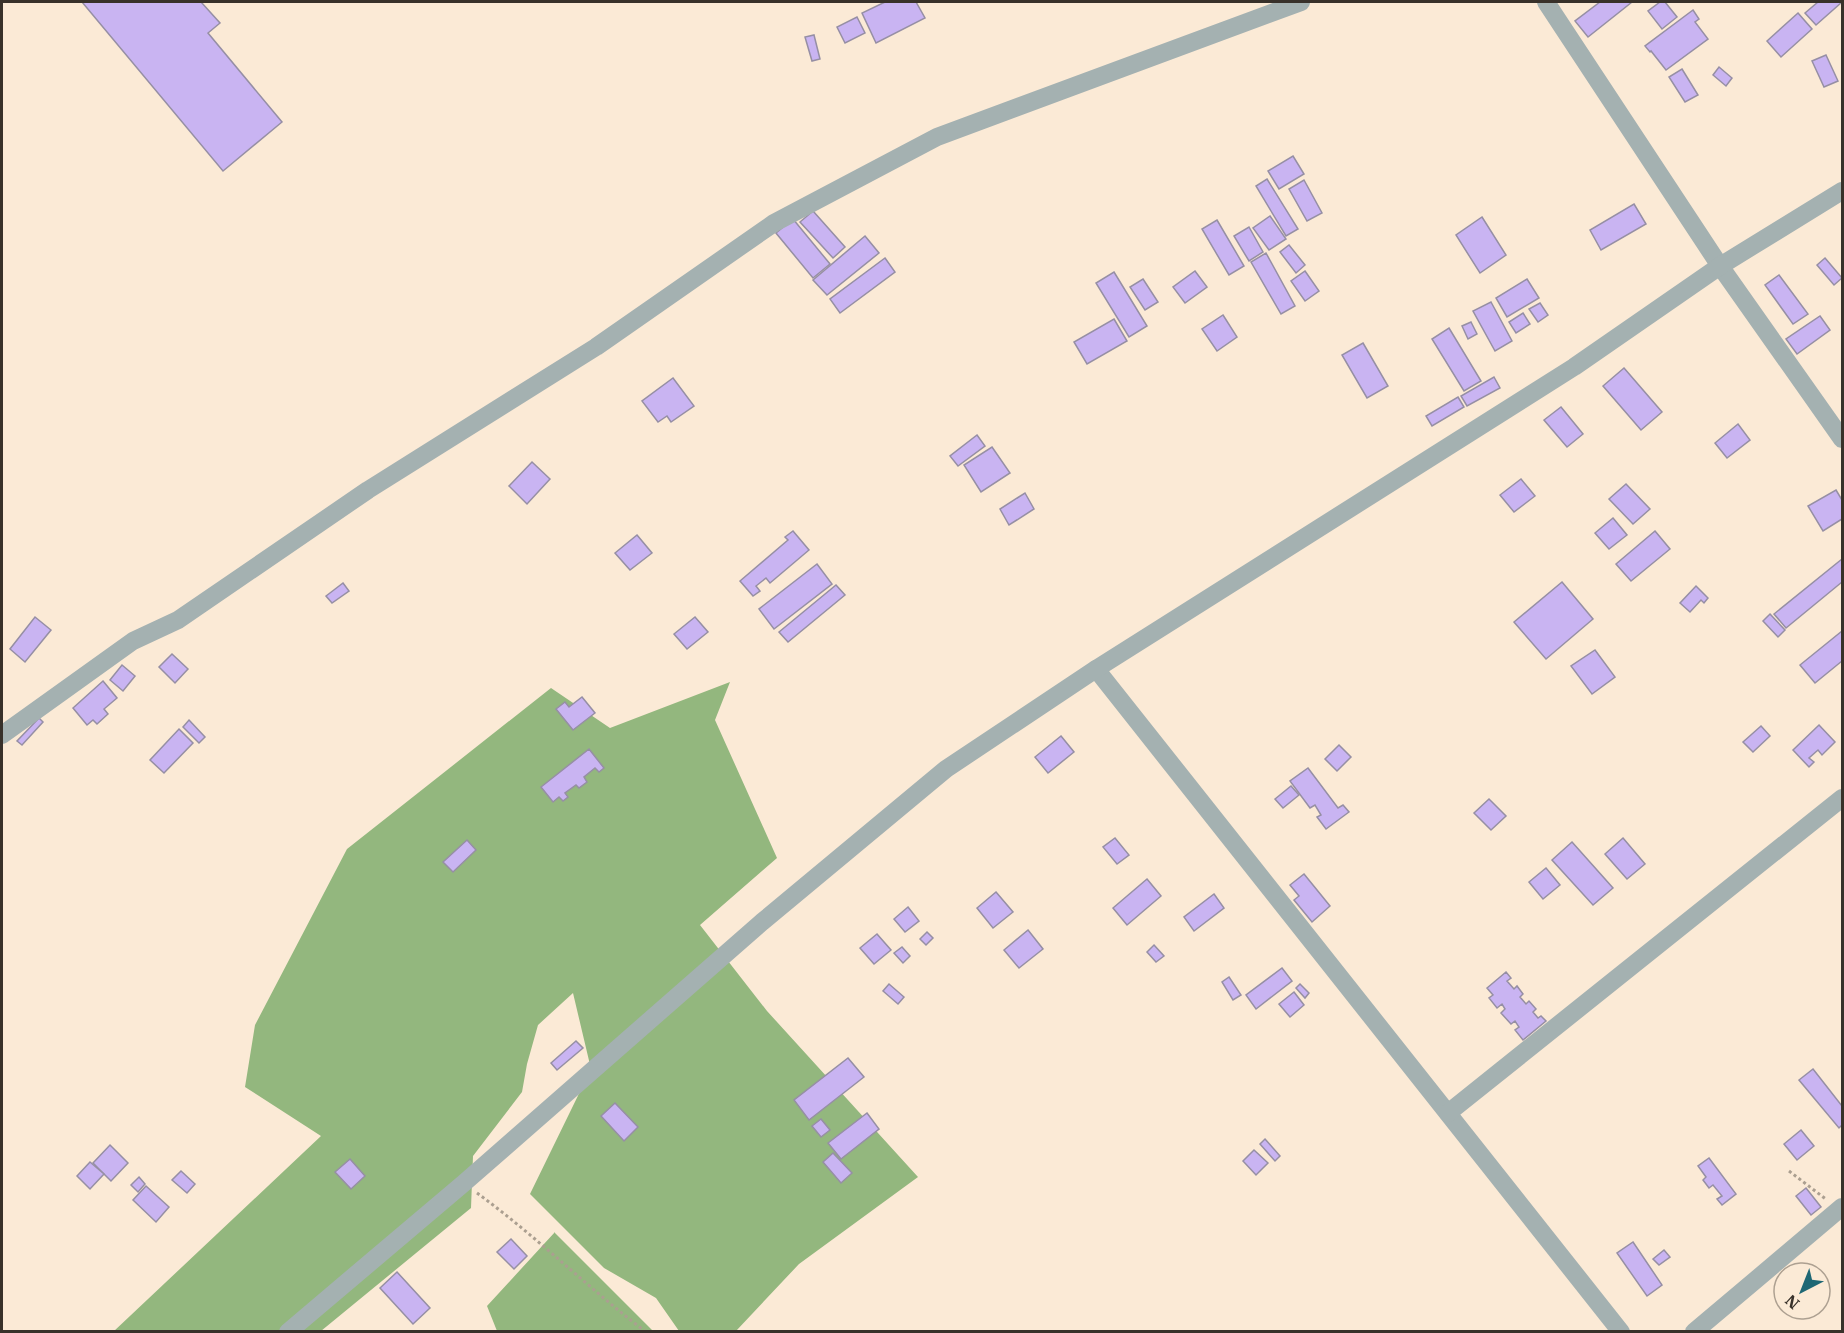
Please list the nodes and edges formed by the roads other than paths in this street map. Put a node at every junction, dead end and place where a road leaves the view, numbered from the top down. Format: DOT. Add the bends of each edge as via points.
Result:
graph roads {
  1 [pos="1301,2"];
  2 [pos="1546,2"];
  3 [pos="1842,192"];
  4 [pos="1720,266"];
  5 [pos="1842,439"];
  6 [pos="1096,669"];
  7 [pos="2,735"];
  8 [pos="1842,798"];
  9 [pos="1448,1113"];
  10 [pos="1841,1209"];
  11 [pos="288,1332"];
  12 [pos="1622,1332"];
  13 [pos="1694,1332"];
  1 -- 7 [label="street" via="937,137 774,223 596,346 368,490 177,620 133,641"];
  2 -- 4 [label="street"];
  3 -- 4 [label="street"];
  4 -- 5 [label="street"];
  4 -- 6 [label="street" via="1574,368"];
  6 -- 9 [label="street"];
  6 -- 11 [label="street" via="946,769 762,922"];
  8 -- 9 [label="street"];
  9 -- 12 [label="street"];
  10 -- 13 [label="street"];
}
